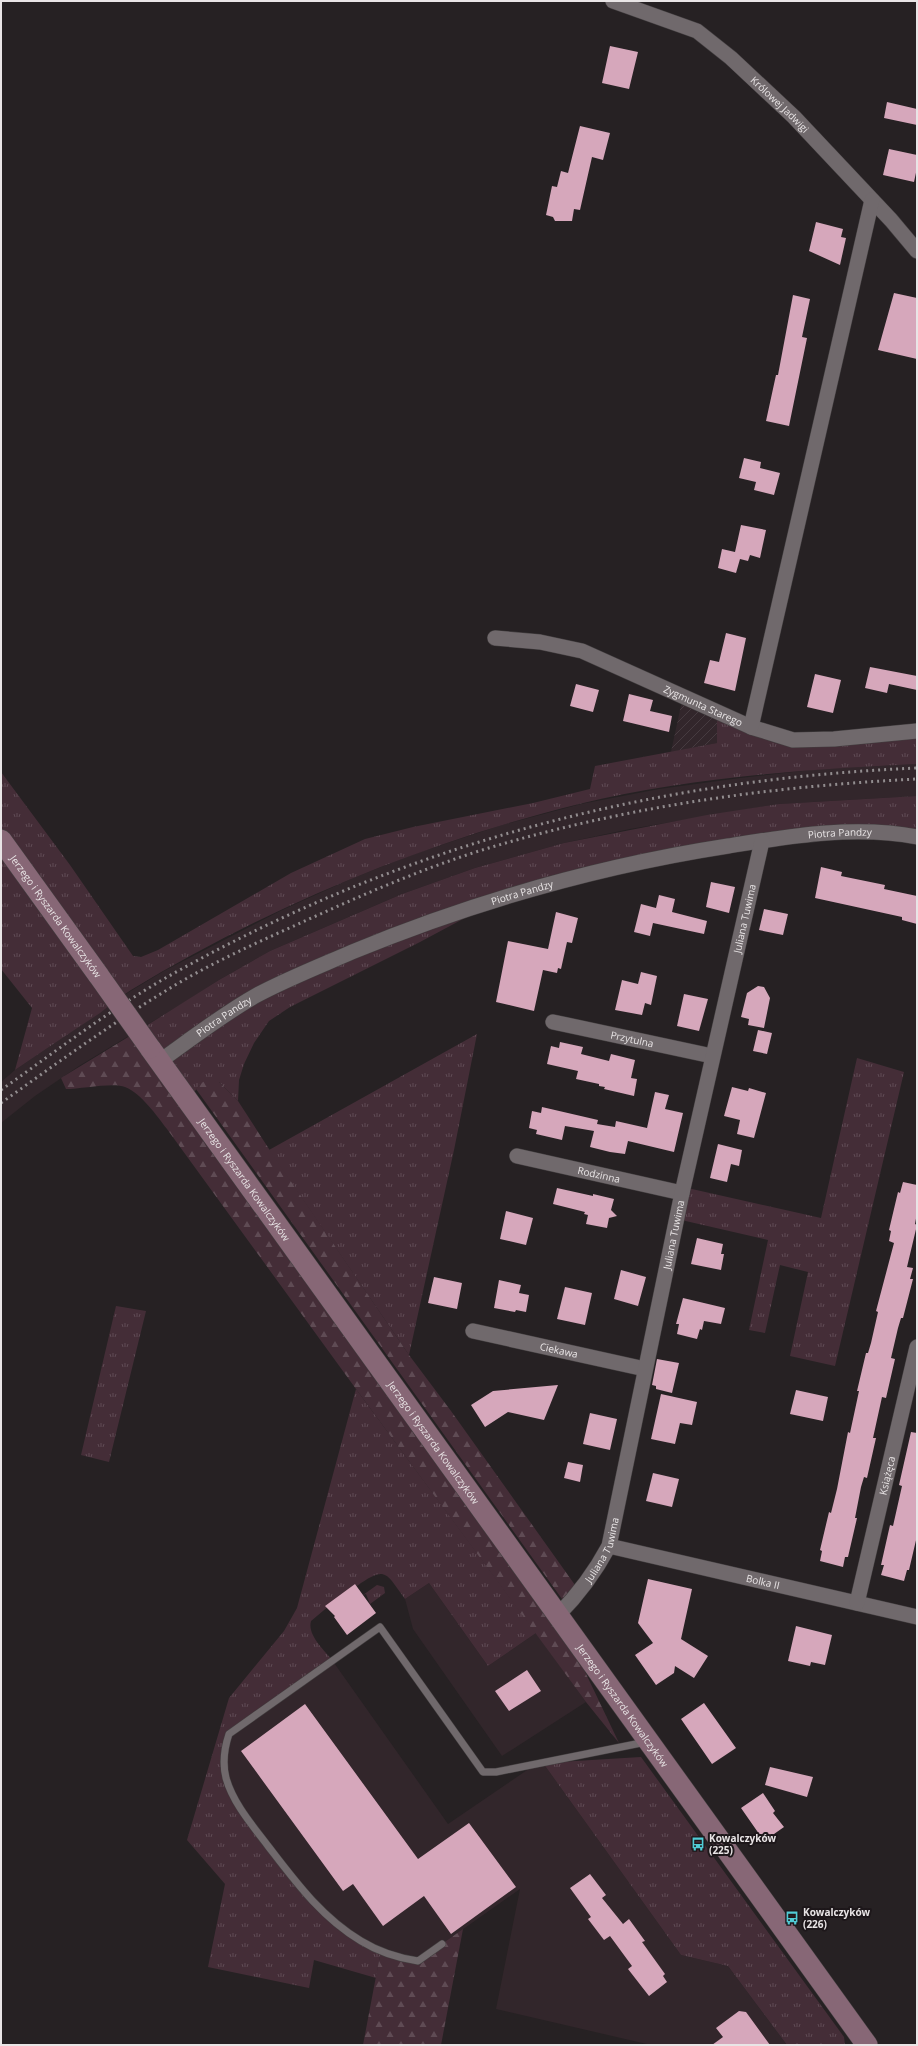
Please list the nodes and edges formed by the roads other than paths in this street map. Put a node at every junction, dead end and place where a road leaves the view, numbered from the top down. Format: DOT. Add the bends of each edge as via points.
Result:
graph roads {
  1 [pos="613,1"];
  2 [pos="872,200"];
  3 [pos="917,251"];
  4 [pos="495,638"];
  5 [pos="751,727"];
  6 [pos="917,731"];
  7 [pos="917,837"];
  8 [pos="1,840"];
  9 [pos="762,841"];
  10 [pos="553,1022"];
  11 [pos="155,1055"];
  12 [pos="712,1056"];
  13 [pos="517,1156"];
  14 [pos="682,1193"];
  15 [pos="473,1330"];
  16 [pos="917,1347"];
  17 [pos="645,1369"];
  18 [pos="609,1546"];
  19 [pos="857,1603"];
  20 [pos="558,1615"];
  21 [pos="917,1617"];
  22 [pos="649,1741"];
  23 [pos="442,1944"];
  24 [pos="867,2045"];
  1 -- 2 [label="street, Królowej Jadwigi" via="697,31 769,92"];
  2 -- 3 [label="street, Królowej Jadwigi"];
  2 -- 5 [label="street"];
  4 -- 5 [label="street, Zygmunta Starego" via="540,642 582,651"];
  5 -- 6 [label="street, Zygmunta Starego" via="793,740 812,741"];
  7 -- 9 [label="street, Piotra Pandzy" via="879,831 842,832"];
  8 -- 11 [label="main road, Jerzego i Ryszarda Kowalczyków, bridge"];
  9 -- 11 [label="street, Piotra Pandzy" via="664,856 504,897 439,918 317,967 257,995"];
  9 -- 12 [label="street, Juliana Tuwima"];
  10 -- 12 [label="street, Przytulna"];
  11 -- 20 [label="main road, Jerzego i Ryszarda Kowalczyków"];
  12 -- 14 [label="street, Juliana Tuwima"];
  13 -- 14 [label="street, Rodzinna"];
  14 -- 17 [label="street, Juliana Tuwima"];
  15 -- 17 [label="street, Ciekawa"];
  16 -- 19 [label="street, Książęca"];
  17 -- 18 [label="street, Juliana Tuwima"];
  18 -- 19 [label="street, Bolka II"];
  18 -- 20 [label="street, Juliana Tuwima" via="596,1571"];
  19 -- 21 [label="street, Bolka II"];
  20 -- 22 [label="main road, Jerzego i Ryszarda Kowalczyków"];
  22 -- 23 [label="lane" via="496,1772 483,1772 380,1627 229,1734 223,1760 226,1779 235,1800 308,1897 332,1920 361,1941 395,1957 418,1961"];
  22 -- 24 [label="main road, Jerzego i Ryszarda Kowalczyków"];
}
